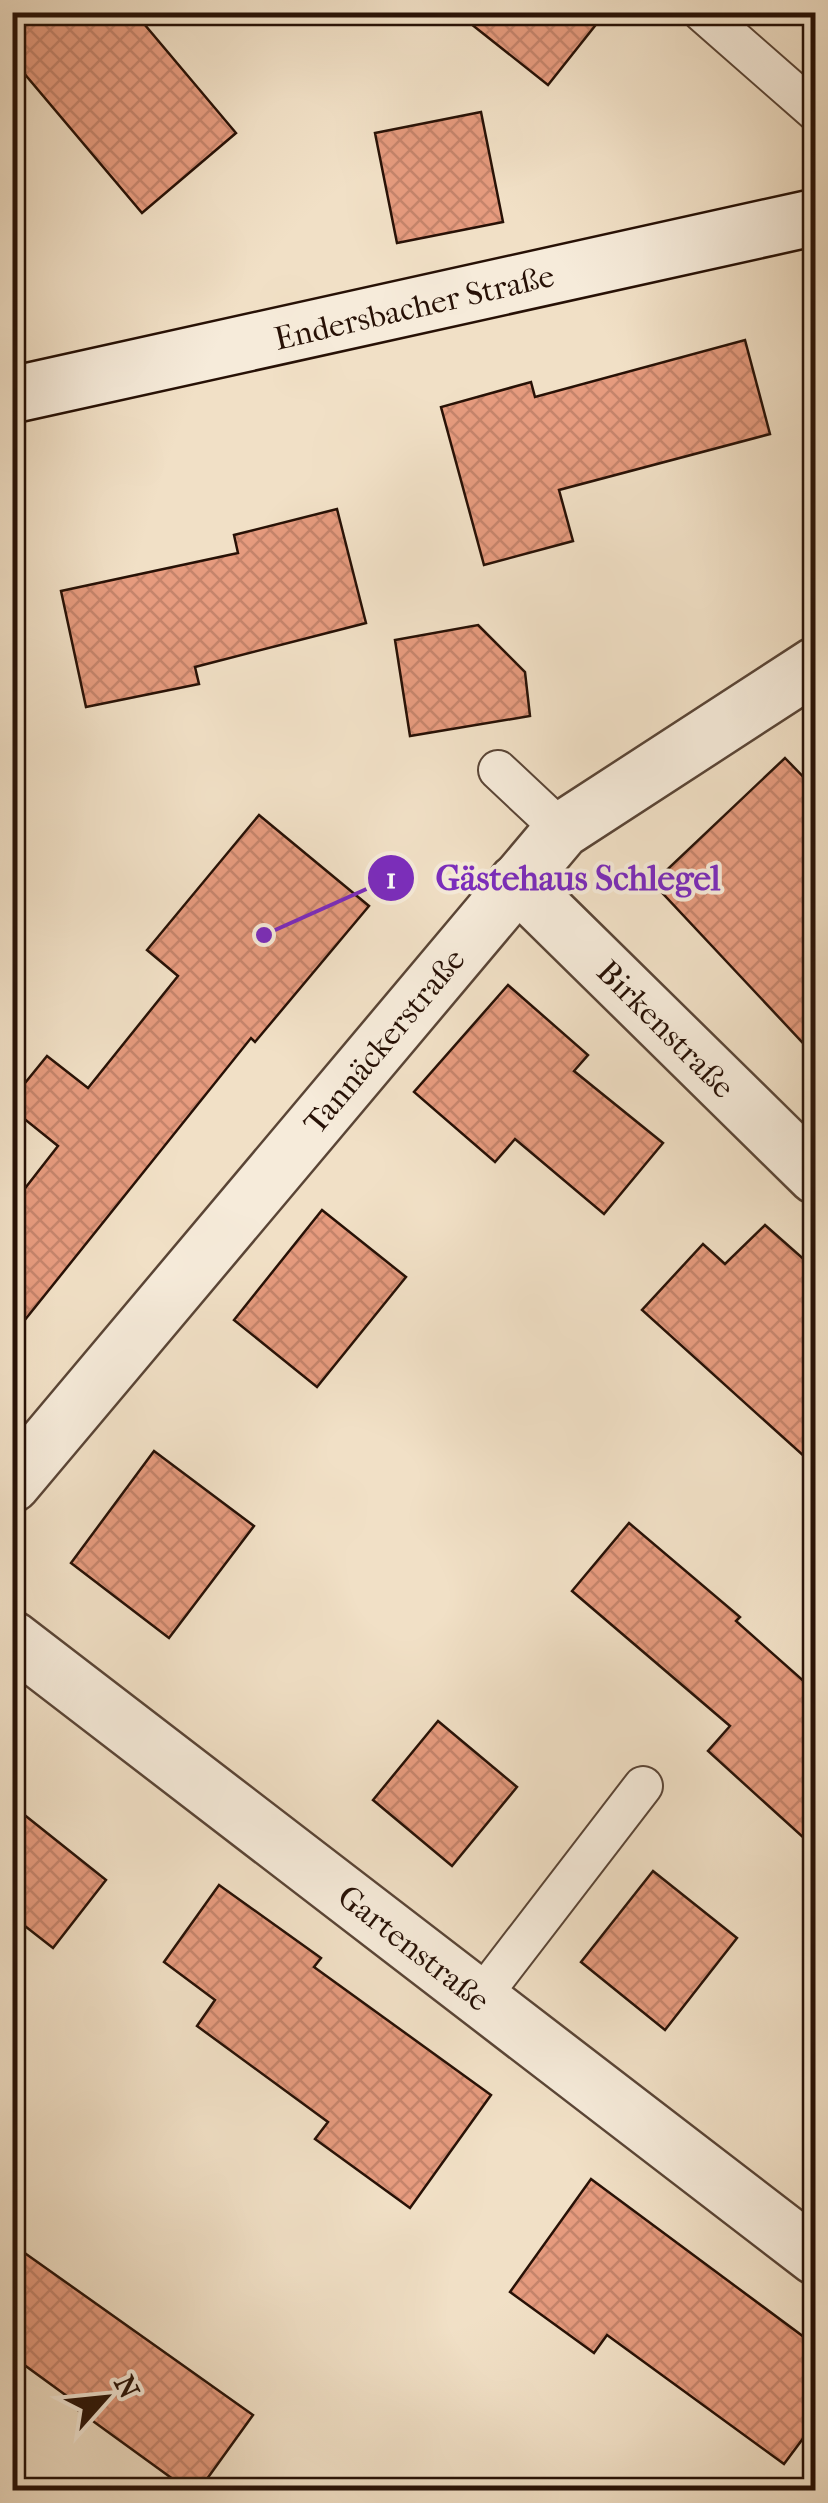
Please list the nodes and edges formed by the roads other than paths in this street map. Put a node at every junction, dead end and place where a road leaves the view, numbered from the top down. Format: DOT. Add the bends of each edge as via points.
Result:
graph roads {
  1 [pos="702,12"];
  2 [pos="816,112"];
  3 [pos="816,217"];
  4 [pos="12,396"];
  5 [pos="816,665"];
  6 [pos="498,770"];
  7 [pos="562,830"];
  8 [pos="517,882"];
  9 [pos="816,1176"];
  10 [pos="12,1484"];
  11 [pos="12,1640"];
  12 [pos="644,1786"];
  13 [pos="480,1998"];
  14 [pos="816,2256"];
  1 -- 2 [label="lane"];
  3 -- 4 [label="street, Endersbacher Straße"];
  5 -- 7 [label="street, Tannäckerstraße"];
  6 -- 7 [label="lane"];
  7 -- 8 [label="street, Tannäckerstraße"];
  8 -- 9 [label="street, Birkenstraße"];
  8 -- 10 [label="street, Tannäckerstraße"];
  11 -- 13 [label="street, Gartenstraße"];
  12 -- 13 [label="lane"];
  13 -- 14 [label="street, Gartenstraße"];
}
